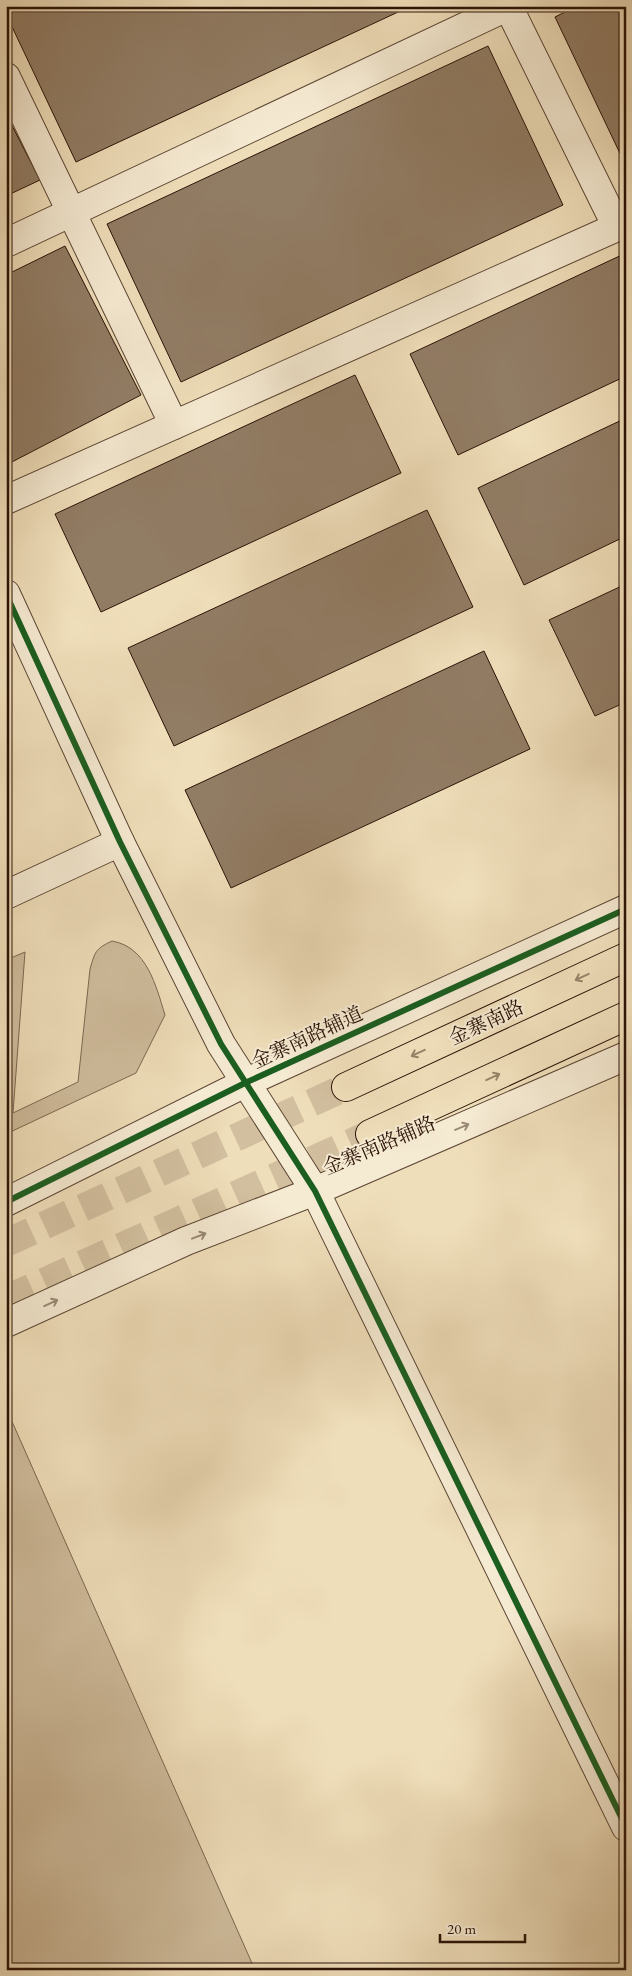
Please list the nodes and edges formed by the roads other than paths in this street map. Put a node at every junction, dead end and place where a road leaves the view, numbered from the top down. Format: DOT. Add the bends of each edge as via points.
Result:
graph roads {
  1 [pos="508,6"];
  2 [pos="6,77"];
  3 [pos="72,212"];
  4 [pos="621,225"];
  5 [pos="6,243"];
  6 [pos="174,425"];
  7 [pos="6,500"];
  8 [pos="6,594"];
  9 [pos="120,842"];
  10 [pos="6,895"];
  11 [pos="626,909"];
  12 [pos="626,957"];
  13 [pos="626,1016"];
  14 [pos="626,1056"];
  15 [pos="245,1083"];
  16 [pos="346,1087"];
  17 [pos="370,1134"];
  18 [pos="315,1191"];
  19 [pos="6,1202"];
  20 [pos="6,1323"];
  21 [pos="626,1827"];
  1 -- 3 [label="street"];
  1 -- 4 [label="street"];
  2 -- 3 [label="street"];
  3 -- 5 [label="street"];
  3 -- 6 [label="street"];
  4 -- 6 [label="street"];
  6 -- 7 [label="street"];
  8 -- 9 [label="street"];
  9 -- 10 [label="street"];
  9 -- 15 [label="street" via="221,1044"];
  11 -- 15 [label="street, 金寨南路辅道"];
  12 -- 16 [label="highway, 金寨南路, one-way"];
  17 -- 13 [label="highway, one-way"];
  18 -- 14 [label="street, 金寨南路辅路, one-way"];
  15 -- 18 [label="street"];
  15 -- 19 [label="street, 金寨南路辅道"];
  20 -- 18 [label="street, 金寨南路辅路, one-way" via="186,1241"];
  18 -- 21 [label="street"];
}
